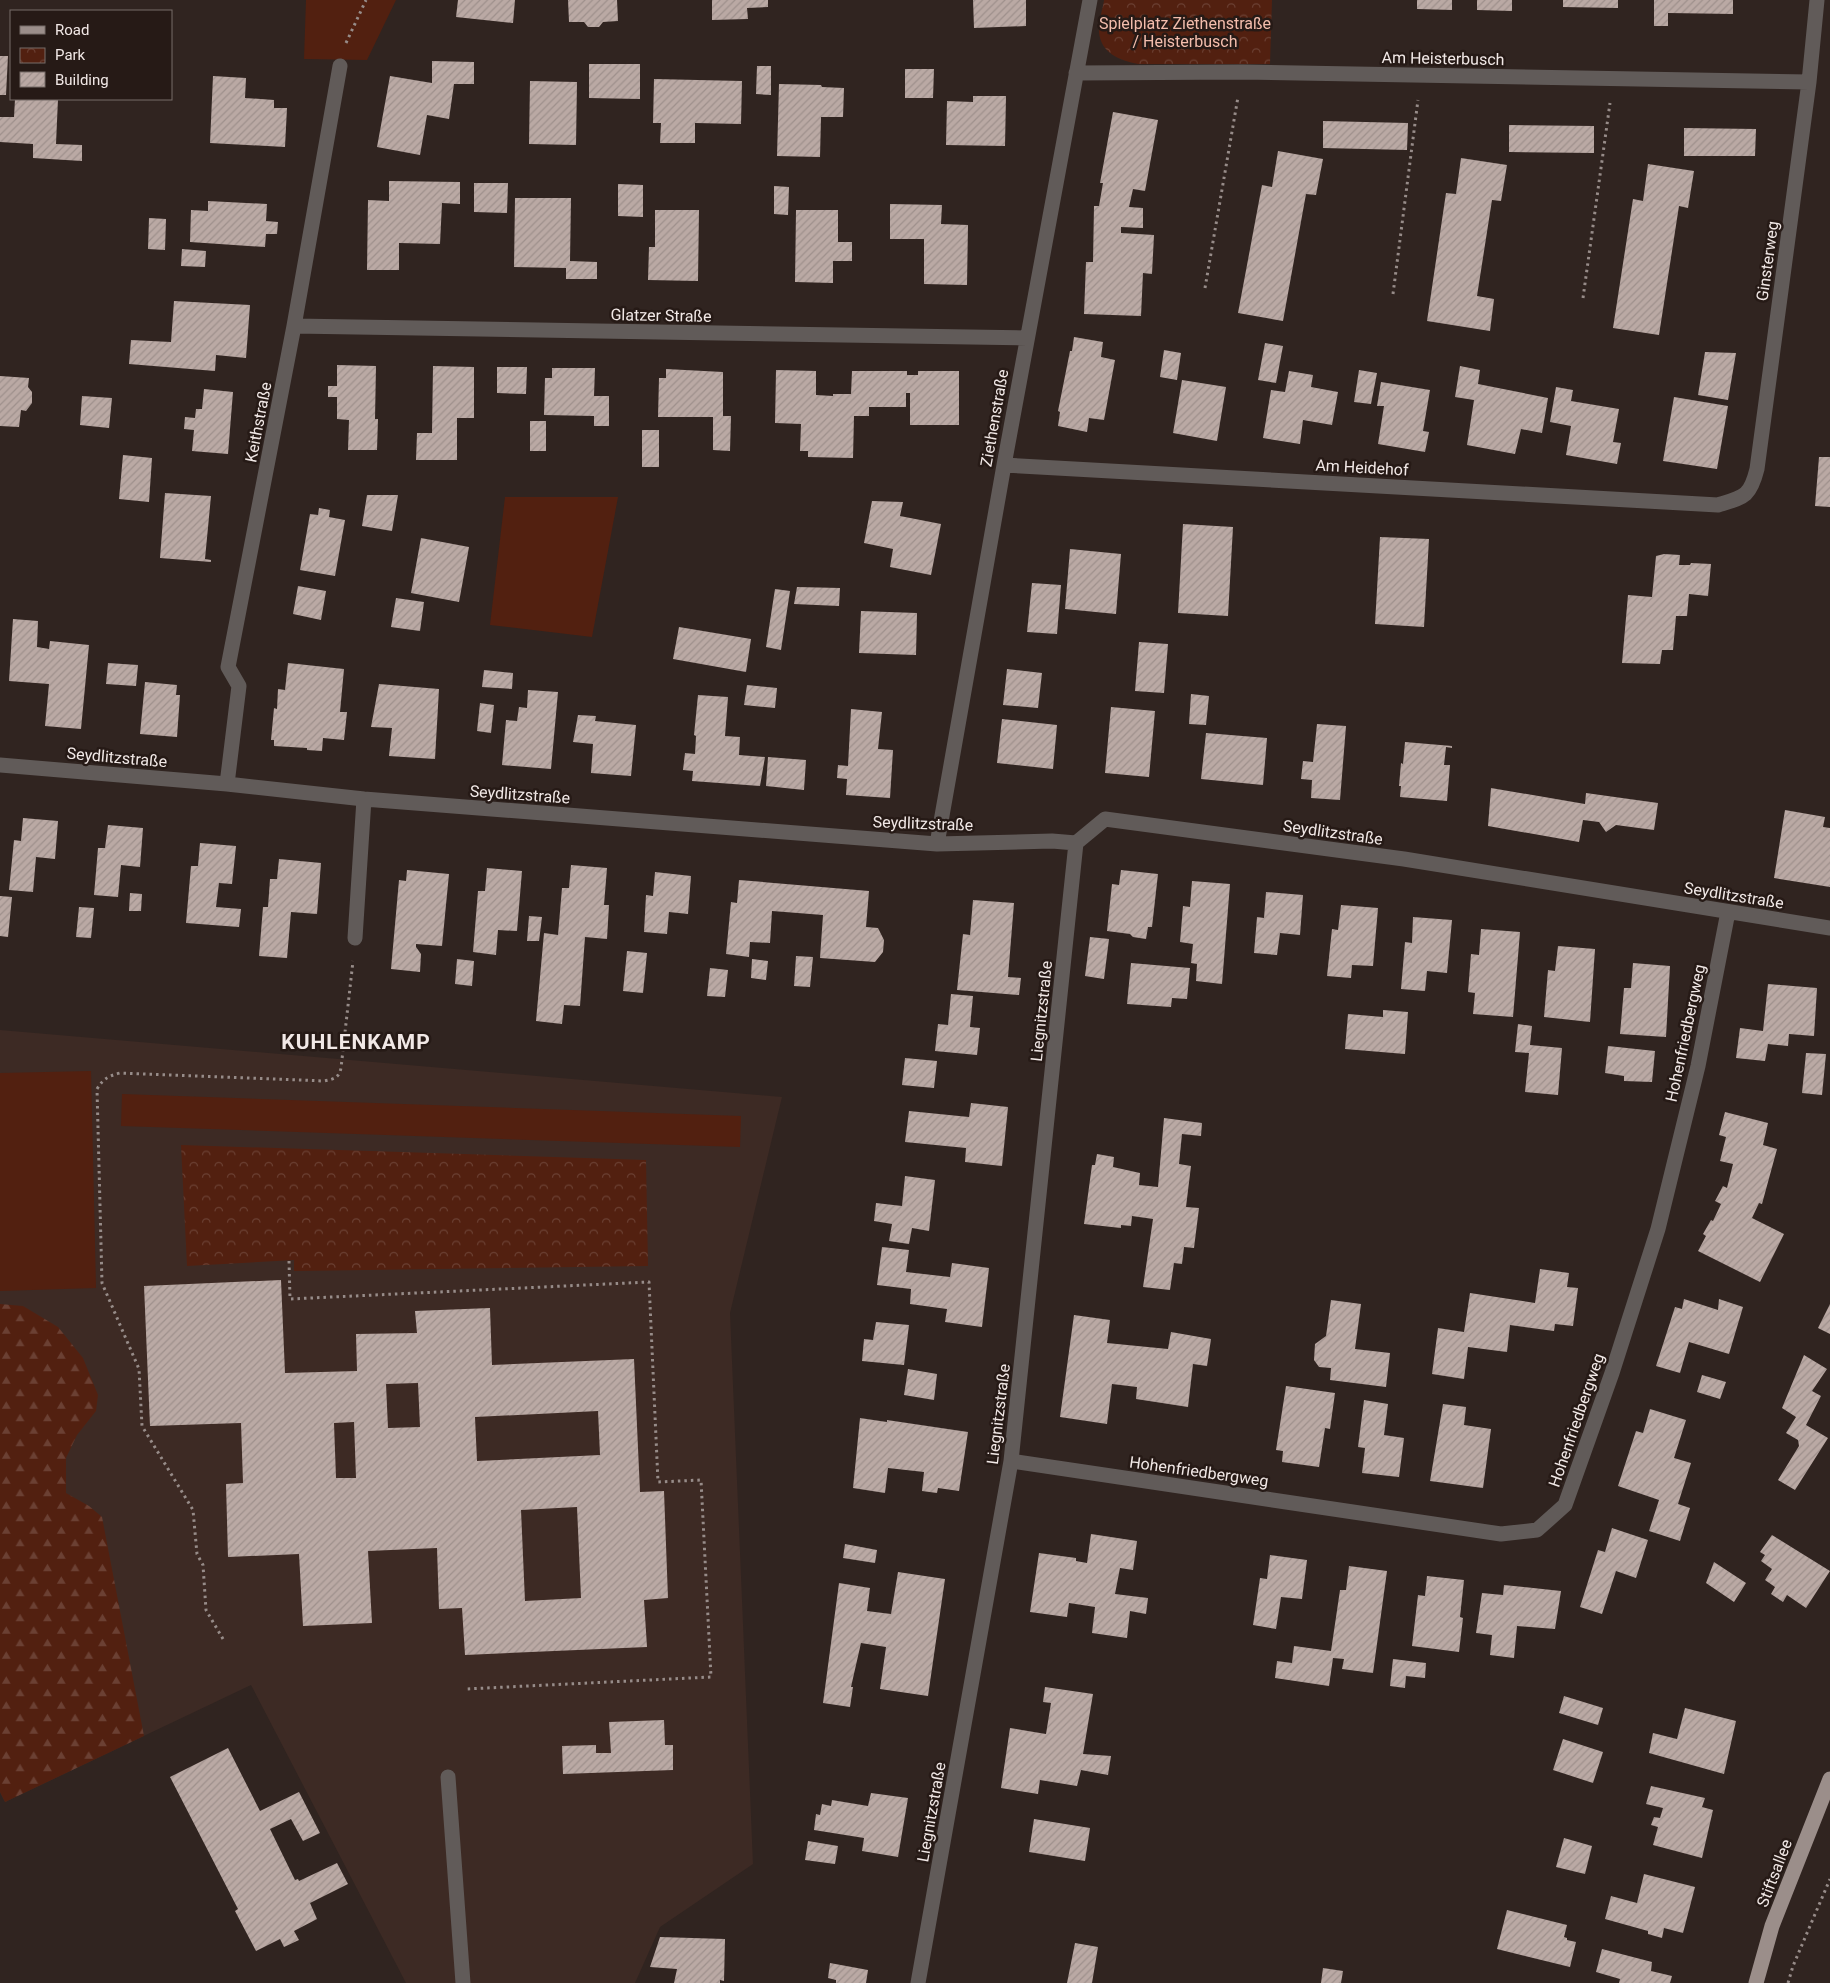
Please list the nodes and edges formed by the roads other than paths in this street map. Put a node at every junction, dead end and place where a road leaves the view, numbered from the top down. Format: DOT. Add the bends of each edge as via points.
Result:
graph roads {
  1 [pos="1090,0"];
  2 [pos="1817,0"];
  3 [pos="340,66"];
  4 [pos="1076,73"];
  5 [pos="1809,82"];
  6 [pos="294,326"];
  7 [pos="1027,338"];
  8 [pos="1004,465"];
  9 [pos="1718,505"];
  10 [pos="0,764"];
  11 [pos="228,784"];
  12 [pos="364,799"];
  13 [pos="1076,843"];
  14 [pos="937,844"];
  15 [pos="1728,912"];
  16 [pos="1830,928"];
  17 [pos="355,938"];
  18 [pos="1011,1461"];
  19 [pos="448,1777"];
  20 [pos="1830,1779"];
  21 [pos="463,1983"];
  22 [pos="918,1983"];
  23 [pos="1756,1983"];
  1 -- 4 [label="street, Ziethenstraße"];
  2 -- 5 [label="street, Ginsterweg"];
  3 -- 6 [label="street, Keithstraße"];
  4 -- 5 [label="street, Am Heisterbusch" via="1422,74"];
  4 -- 7 [label="street, Ziethenstraße"];
  5 -- 9 [label="street, Ginsterweg" via="1753,488 1740,498"];
  6 -- 7 [label="street, Glatzer Straße"];
  6 -- 11 [label="street, Keithstraße" via="228,667 239,686"];
  7 -- 8 [label="street, Ziethenstraße"];
  8 -- 9 [label="street, Am Heidehof"];
  8 -- 14 [label="street, Ziethenstraße"];
  10 -- 11 [label="street, Seydlitzstraße"];
  11 -- 12 [label="street, Seydlitzstraße"];
  12 -- 14 [label="street, Seydlitzstraße"];
  12 -- 17 [label="street"];
  13 -- 14 [label="street, Seydlitzstraße"];
  13 -- 15 [label="street, Seydlitzstraße" via="1105,819 1404,859"];
  13 -- 18 [label="street, Liegnitzstraße"];
  15 -- 16 [label="street, Seydlitzstraße"];
  15 -- 18 [label="street, Hohenfriedbergweg" via="1698,1066 1658,1229 1612,1373 1564,1505 1537,1530 1501,1534"];
  18 -- 22 [label="street, Liegnitzstraße"];
  19 -- 21 [label="street"];
  20 -- 23 [label="main road, Stiftsallee" via="1772,1926"];
}
